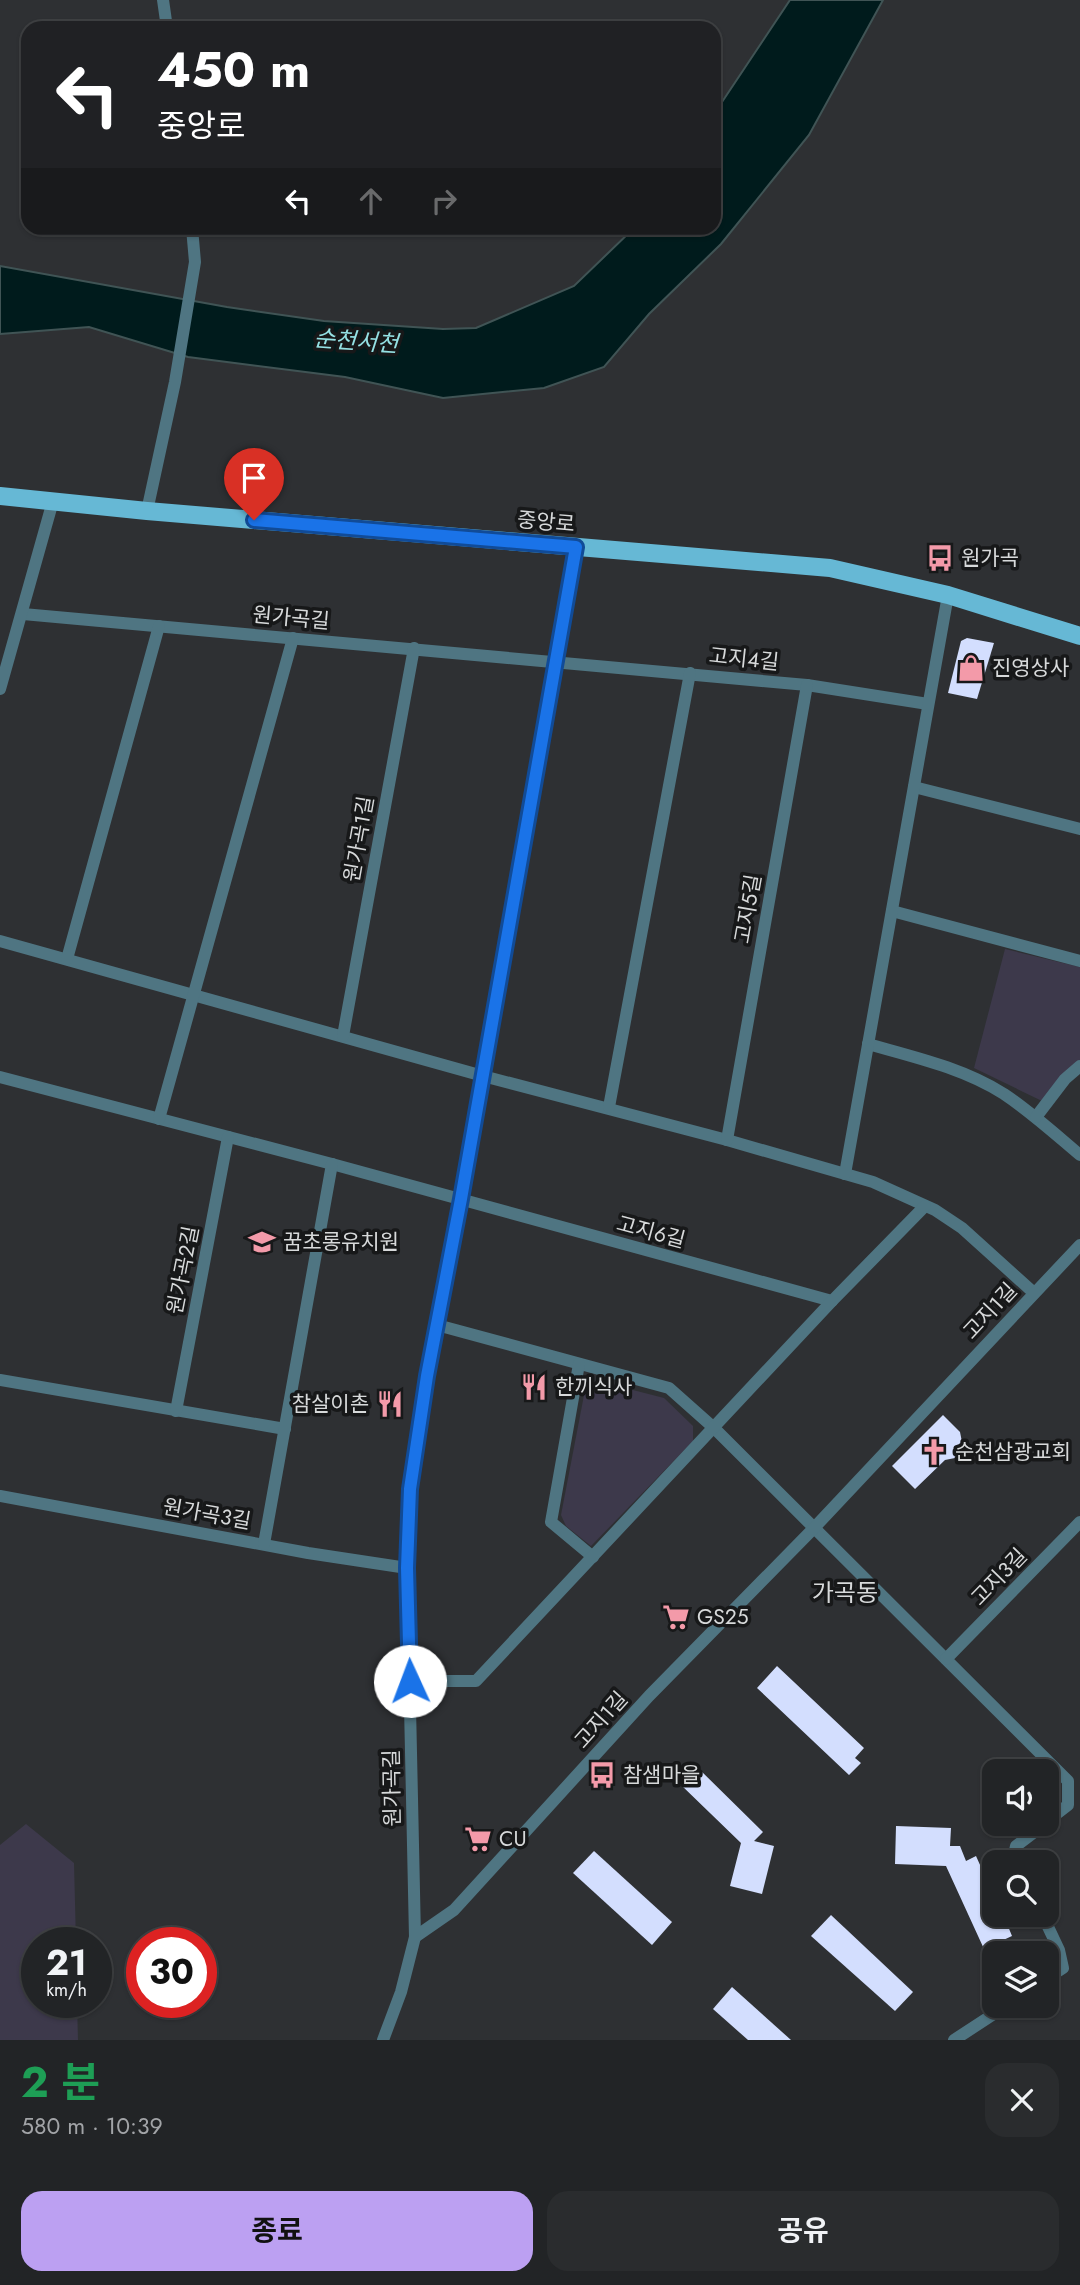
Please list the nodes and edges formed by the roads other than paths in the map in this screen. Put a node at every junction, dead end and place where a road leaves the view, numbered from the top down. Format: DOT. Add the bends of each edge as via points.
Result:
graph roads {
  1 [pos="163,0"];
  2 [pos="166,21"];
  3 [pos="193,235"];
  4 [pos="0,496"];
  5 [pos="53,501"];
  6 [pos="147,511"];
  7 [pos="576,547"];
  8 [pos="948,595"];
  9 [pos="23,614"];
  10 [pos="159,626"];
  11 [pos="1080,636"];
  12 [pos="293,638"];
  13 [pos="414,649"];
  14 [pos="555,661"];
  15 [pos="3,666"];
  16 [pos="690,673"];
  17 [pos="807,685"];
  18 [pos="0,689"];
  19 [pos="928,704"];
  20 [pos="914,787"];
  21 [pos="1080,829"];
  22 [pos="892,911"];
  23 [pos="0,941"];
  24 [pos="67,959"];
  25 [pos="1080,961"];
  26 [pos="193,994"];
  27 [pos="343,1036"];
  28 [pos="868,1044"];
  29 [pos="1080,1066"];
  30 [pos="483,1076"];
  31 [pos="0,1077"];
  32 [pos="609,1107"];
  33 [pos="1036,1117"];
  34 [pos="159,1119"];
  35 [pos="228,1137"];
  36 [pos="727,1140"];
  37 [pos="1080,1155"];
  38 [pos="332,1164"];
  39 [pos="845,1174"];
  40 [pos="461,1199"];
  41 [pos="925,1206"];
  42 [pos="1080,1245"];
  43 [pos="1034,1293"];
  44 [pos="832,1301"];
  45 [pos="437,1325"];
  46 [pos="579,1364"];
  47 [pos="0,1380"];
  48 [pos="176,1411"];
  49 [pos="285,1429"];
  50 [pos="714,1429"];
  51 [pos="0,1496"];
  52 [pos="1080,1522"];
  53 [pos="814,1528"];
  54 [pos="264,1544"];
  55 [pos="593,1557"];
  56 [pos="407,1568"];
  57 [pos="946,1659"];
  58 [pos="410,1681"];
  59 [pos="1045,1759"];
  60 [pos="1059,1773"];
  61 [pos="1059,1812"];
  62 [pos="1029,1836"];
  63 [pos="1015,1850"];
  64 [pos="415,1937"];
  65 [pos="1059,1950"];
  66 [pos="1059,1971"];
  67 [pos="988,2018"];
  68 [pos="383,2040"];
  69 [pos="954,2040"];
  1 -- 2 [label="street"];
  3 -- 6 [label="street" via="195,262"];
  4 -- 5 [label="main road, 중앙로"];
  5 -- 6 [label="main road, 중앙로"];
  5 -- 9 [label="street"];
  6 -- 7 [label="main road, 중앙로"];
  7 -- 8 [label="main road, 중앙로" via="830,568"];
  7 -- 14 [label="street, 원가곡길"];
  8 -- 11 [label="main road, 중앙로"];
  8 -- 19 [label="street"];
  9 -- 10 [label="street, 원가곡길"];
  9 -- 15 [label="street"];
  10 -- 12 [label="street, 원가곡길"];
  10 -- 24 [label="street"];
  12 -- 13 [label="street, 원가곡길"];
  12 -- 26 [label="street"];
  13 -- 14 [label="street, 원가곡길"];
  13 -- 27 [label="street, 원가곡1길"];
  14 -- 16 [label="street, 고지4길"];
  14 -- 30 [label="street, 원가곡길"];
  15 -- 18 [label="street"];
  16 -- 17 [label="street, 고지4길"];
  16 -- 32 [label="street"];
  17 -- 19 [label="street, 고지4길"];
  17 -- 36 [label="street, 고지5길"];
  19 -- 20 [label="street"];
  20 -- 21 [label="street"];
  20 -- 22 [label="street"];
  22 -- 25 [label="street"];
  22 -- 28 [label="street"];
  23 -- 24 [label="street"];
  24 -- 26 [label="street"];
  26 -- 27 [label="street"];
  26 -- 34 [label="street"];
  27 -- 30 [label="street"];
  28 -- 33 [label="street" via="969,1076"];
  28 -- 39 [label="street"];
  29 -- 33 [label="street"];
  30 -- 32 [label="street"];
  30 -- 40 [label="street, 원가곡길"];
  31 -- 34 [label="street"];
  32 -- 36 [label="street"];
  33 -- 37 [label="street"];
  34 -- 35 [label="street"];
  35 -- 38 [label="street"];
  35 -- 48 [label="street, 원가곡2길"];
  36 -- 39 [label="street"];
  38 -- 40 [label="street"];
  38 -- 49 [label="street"];
  39 -- 41 [label="street"];
  40 -- 44 [label="street, 고지6길"];
  40 -- 45 [label="street, 원가곡길"];
  41 -- 43 [label="street" via="962,1228"];
  41 -- 44 [label="street"];
  42 -- 43 [label="street, 고지1길"];
  43 -- 53 [label="street, 고지1길"];
  44 -- 50 [label="street"];
  45 -- 46 [label="street"];
  45 -- 56 [label="street, 원가곡길" via="410,1489"];
  46 -- 50 [label="street" via="669,1388"];
  46 -- 55 [label="street" via="551,1522"];
  47 -- 48 [label="street"];
  48 -- 49 [label="street"];
  49 -- 54 [label="street"];
  50 -- 53 [label="street"];
  50 -- 55 [label="street"];
  51 -- 54 [label="street, 원가곡3길"];
  52 -- 57 [label="street, 고지3길"];
  53 -- 57 [label="street"];
  53 -- 64 [label="street, 고지1길" via="649,1696 454,1910"];
  54 -- 56 [label="street, 원가곡3길"];
  55 -- 58 [label="street" via="476,1681"];
  56 -- 58 [label="street, 원가곡길"];
  57 -- 59 [label="street"];
  58 -- 64 [label="street, 원가곡길"];
  60 -- 61 [label="street" via="1068,1782 1068,1805"];
  62 -- 63 [label="street"];
  64 -- 68 [label="street, 원가곡길"];
  65 -- 66 [label="street" via="1063,1968"];
  67 -- 69 [label="street"];
}
